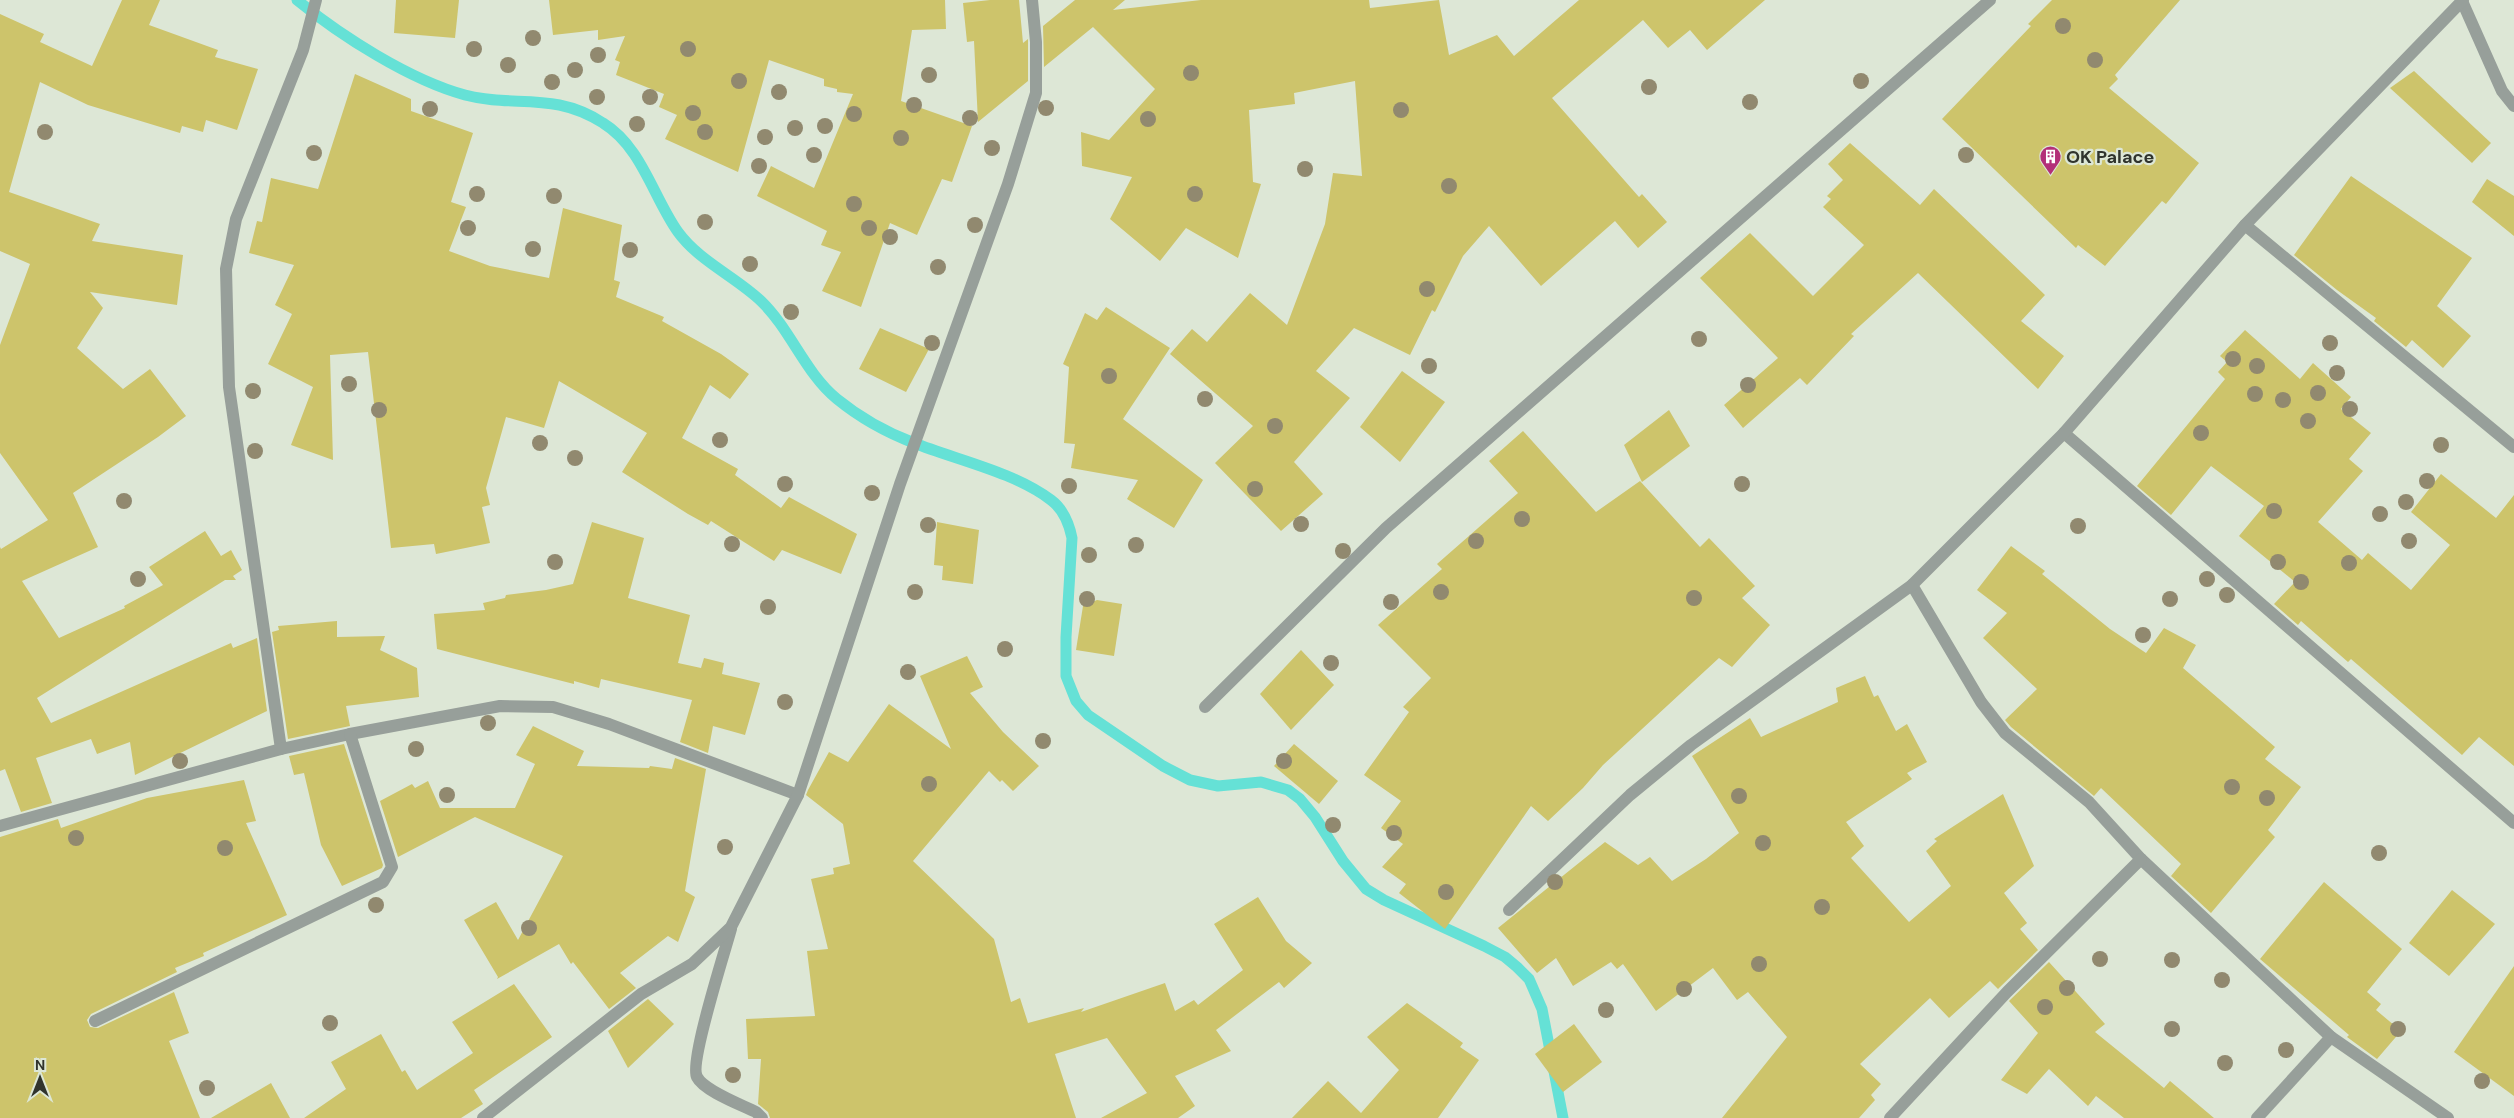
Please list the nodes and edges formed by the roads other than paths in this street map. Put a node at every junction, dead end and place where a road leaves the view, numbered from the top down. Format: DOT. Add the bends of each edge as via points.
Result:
graph roads {
  1 [pos="316,0"];
  2 [pos="1032,0"];
  3 [pos="1990,0"];
  4 [pos="2462,1"];
  5 [pos="2514,106"];
  6 [pos="2246,225"];
  7 [pos="2064,433"];
  8 [pos="2514,447"];
  9 [pos="1912,585"];
  10 [pos="1205,706"];
  11 [pos="350,734"];
  12 [pos="281,749"];
  13 [pos="798,795"];
  14 [pos="2514,823"];
  15 [pos="0,826"];
  16 [pos="2141,859"];
  17 [pos="1509,910"];
  18 [pos="732,927"];
  19 [pos="96,1021"];
  20 [pos="2331,1038"];
  21 [pos="483,1118"];
  22 [pos="762,1118"];
  23 [pos="1890,1118"];
  24 [pos="2257,1118"];
  25 [pos="2448,1118"];
  1 -- 12 [label="street" via="303,50 236,218 226,269 229,387"];
  2 -- 13 [label="street" via="1036,93 1008,184 900,484"];
  3 -- 10 [label="street" via="1386,528"];
  4 -- 5 [label="street" via="2502,91"];
  4 -- 6 [label="street"];
  6 -- 7 [label="street"];
  6 -- 8 [label="street"];
  7 -- 9 [label="street"];
  7 -- 14 [label="street"];
  9 -- 16 [label="street" via="1994,720 2005,733 2089,802"];
  9 -- 17 [label="street" via="1691,745 1630,795"];
  11 -- 12 [label="street"];
  11 -- 13 [label="street" via="500,706 553,707 609,724"];
  11 -- 19 [label="street" via="392,867 383,882"];
  12 -- 15 [label="street"];
  13 -- 18 [label="street"];
  16 -- 20 [label="street"];
  16 -- 23 [label="street" via="2007,992"];
  18 -- 21 [label="street" via="692,964 641,994"];
  18 -- 22 [label="street" via="703,1027 695,1065 696,1077"];
  20 -- 24 [label="street"];
  20 -- 25 [label="street"];
}
